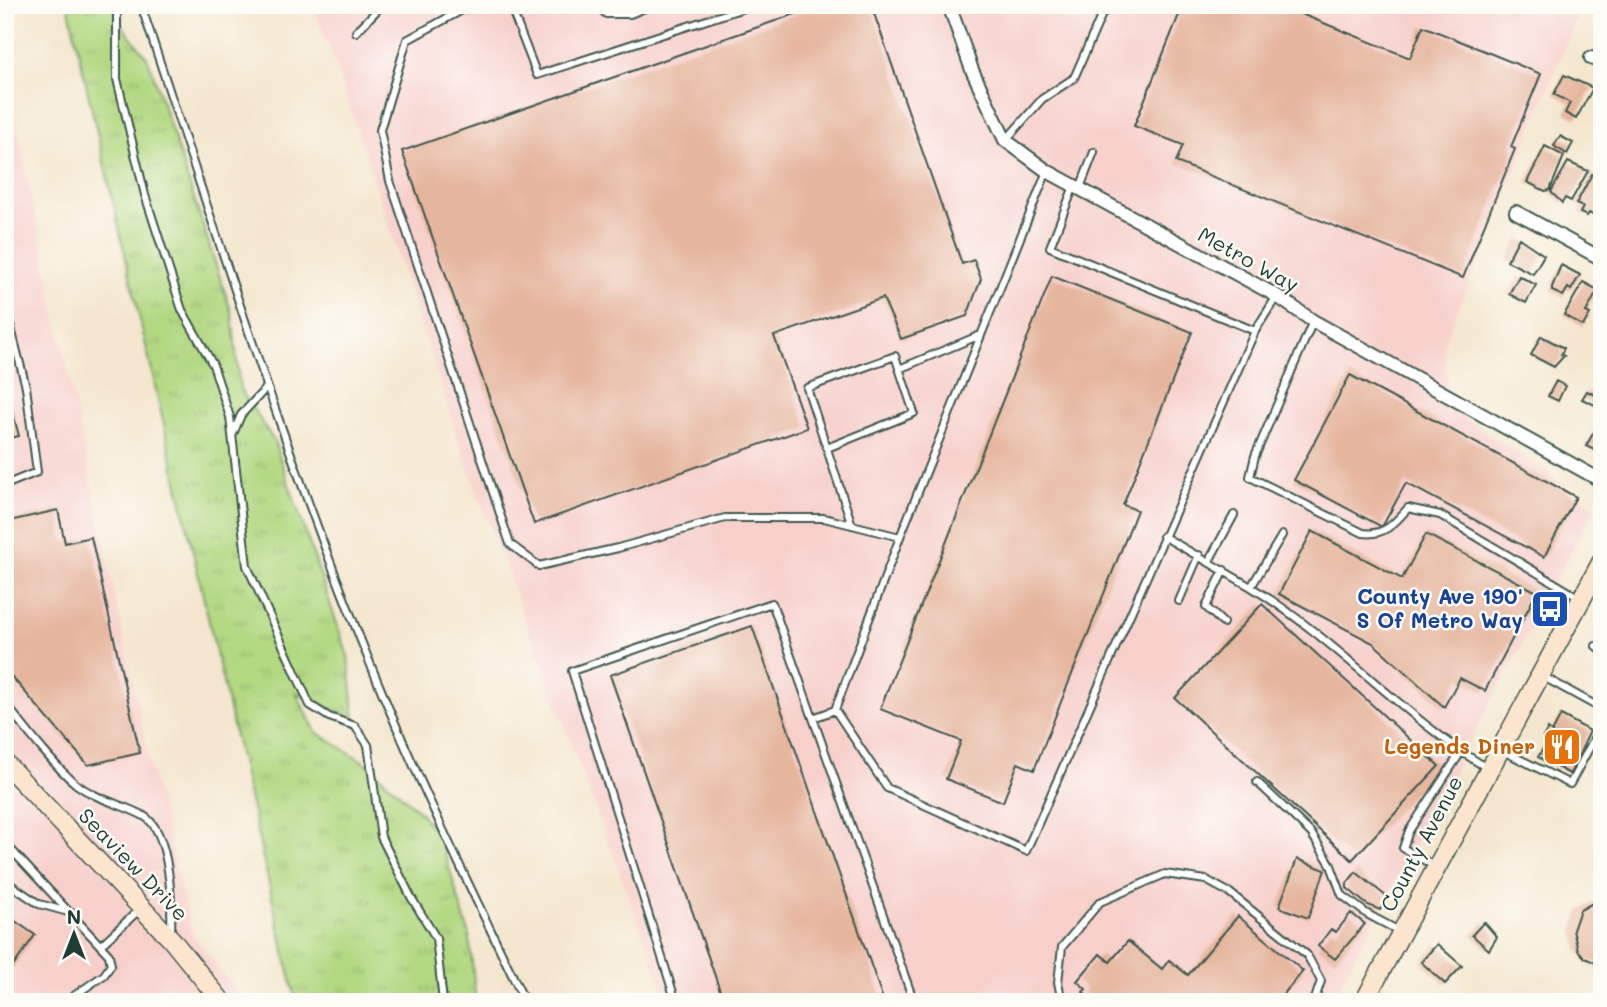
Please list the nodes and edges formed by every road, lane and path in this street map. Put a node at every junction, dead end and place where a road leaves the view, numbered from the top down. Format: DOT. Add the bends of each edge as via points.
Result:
graph roads {
  1 [pos="117,5"];
  2 [pos="141,5"];
  3 [pos="382,5"];
  4 [pos="510,5"];
  5 [pos="597,5"];
  6 [pos="652,5"];
  7 [pos="753,5"];
  8 [pos="949,5"];
  9 [pos="1106,5"];
  10 [pos="476,6"];
  11 [pos="356,32"];
  12 [pos="1006,140"];
  13 [pos="1094,152"];
  14 [pos="1047,171"];
  15 [pos="1077,188"];
  16 [pos="1516,212"];
  17 [pos="1602,259"];
  18 [pos="1277,296"];
  19 [pos="5,305"];
  20 [pos="1313,321"];
  21 [pos="1255,331"];
  22 [pos="979,336"];
  23 [pos="899,369"];
  24 [pos="266,388"];
  25 [pos="232,436"];
  26 [pos="827,448"];
  27 [pos="1602,481"];
  28 [pos="5,485"];
  29 [pos="1234,515"];
  30 [pos="852,525"];
  31 [pos="1282,535"];
  32 [pos="1163,536"];
  33 [pos="900,537"];
  34 [pos="1199,555"];
  35 [pos="1209,561"];
  36 [pos="1602,561"];
  37 [pos="1224,570"];
  38 [pos="1251,587"];
  39 [pos="1591,591"];
  40 [pos="1179,601"];
  41 [pos="1223,623"];
  42 [pos="1539,674"];
  43 [pos="5,703"];
  44 [pos="1602,709"];
  45 [pos="835,710"];
  46 [pos="813,718"];
  47 [pos="1602,724"];
  48 [pos="1499,749"];
  49 [pos="1461,751"];
  50 [pos="5,763"];
  51 [pos="1488,769"];
  52 [pos="1257,782"];
  53 [pos="5,843"];
  54 [pos="1602,846"];
  55 [pos="1602,853"];
  56 [pos="1435,867"];
  57 [pos="5,881"];
  58 [pos="141,908"];
  59 [pos="72,913"];
  60 [pos="1400,932"];
  61 [pos="171,939"];
  62 [pos="102,944"];
  63 [pos="65,1002"];
  64 [pos="222,1002"];
  65 [pos="443,1002"];
  66 [pos="525,1002"];
  67 [pos="676,1002"];
  68 [pos="914,1002"];
  69 [pos="1062,1002"];
  70 [pos="1314,1002"];
  71 [pos="1364,1002"];
  1 -- 25 [label="lane" via="117,79 145,195 182,310 213,365"];
  2 -- 24 [label="lane"];
  3 -- 11 [label="lane"];
  4 -- 7 [label="lane" via="537,75"];
  5 -- 6 [label="lane" via="607,13 629,13"];
  8 -- 12 [label="street, Metro Way" via="972,69"];
  9 -- 12 [label="lane" via="1074,78 1042,99"];
  10 -- 30 [label="lane" via="407,40 380,130 390,181 510,544 539,566 725,518 824,518"];
  12 -- 14 [label="street, Metro Way"];
  13 -- 15 [label="lane"];
  14 -- 15 [label="street, Metro Way"];
  14 -- 22 [label="lane"];
  15 -- 18 [label="street, Metro Way"];
  15 -- 21 [label="lane" via="1050,247"];
  16 -- 17 [label="street"];
  18 -- 20 [label="street, Metro Way"];
  18 -- 21 [label="lane"];
  19 -- 28 [label="lane" via="26,387 37,472"];
  20 -- 27 [label="street, Metro Way"];
  20 -- 39 [label="lane" via="1250,477 1363,533 1376,535 1408,508 1440,515"];
  21 -- 32 [label="lane"];
  22 -- 23 [label="lane"];
  22 -- 33 [label="lane"];
  23 -- 26 [label="lane" via="914,414"];
  23 -- 26 [label="lane" via="895,356 807,388"];
  24 -- 25 [label="lane" via="241,415"];
  24 -- 66 [label="lane" via="378,684"];
  25 -- 65 [label="lane" via="247,566 310,705 355,726 368,745 381,836 436,938"];
  26 -- 30 [label="lane"];
  29 -- 35 [label="lane"];
  30 -- 33 [label="lane"];
  31 -- 38 [label="lane"];
  32 -- 34 [label="lane"];
  32 -- 45 [label="lane" via="1026,852 887,788"];
  33 -- 45 [label="lane"];
  34 -- 35 [label="lane"];
  34 -- 40 [label="lane"];
  35 -- 37 [label="lane"];
  36 -- 39 [label="main road, County Avenue"];
  37 -- 38 [label="lane"];
  37 -- 41 [label="lane" via="1206,607"];
  38 -- 49 [label="lane" via="1284,607"];
  39 -- 42 [label="main road, County Avenue"];
  42 -- 44 [label="lane"];
  42 -- 48 [label="main road, County Avenue"];
  43 -- 61 [label="lane" via="76,783 104,801 147,817 159,839 172,885"];
  45 -- 46 [label="lane"];
  46 -- 67 [label="lane" via="772,603 572,671"];
  46 -- 68 [label="lane"];
  47 -- 48 [label="lane" via="1570,784"];
  48 -- 51 [label="main road, County Avenue"];
  49 -- 51 [label="lane"];
  49 -- 56 [label="lane" via="1409,831 1403,848"];
  50 -- 58 [label="main road, Seaview Drive"];
  51 -- 56 [label="main road, County Avenue"];
  52 -- 60 [label="lane" via="1311,833 1330,863 1342,895"];
  53 -- 59 [label="lane"];
  54 -- 55 [label="lane"];
  56 -- 60 [label="main road, County Avenue"];
  57 -- 59 [label="lane" via="39,904"];
  58 -- 61 [label="main road, Seaview Drive"];
  58 -- 62 [label="lane"];
  59 -- 62 [label="lane"];
  60 -- 71 [label="main road, County Avenue"];
  61 -- 64 [label="main road, Seaview Drive"];
  62 -- 63 [label="lane" via="111,965"];
  69 -- 70 [label="lane" via="1058,982 1062,947 1100,902 1165,874 1206,880 1230,893 1307,955 1321,981"];
}
